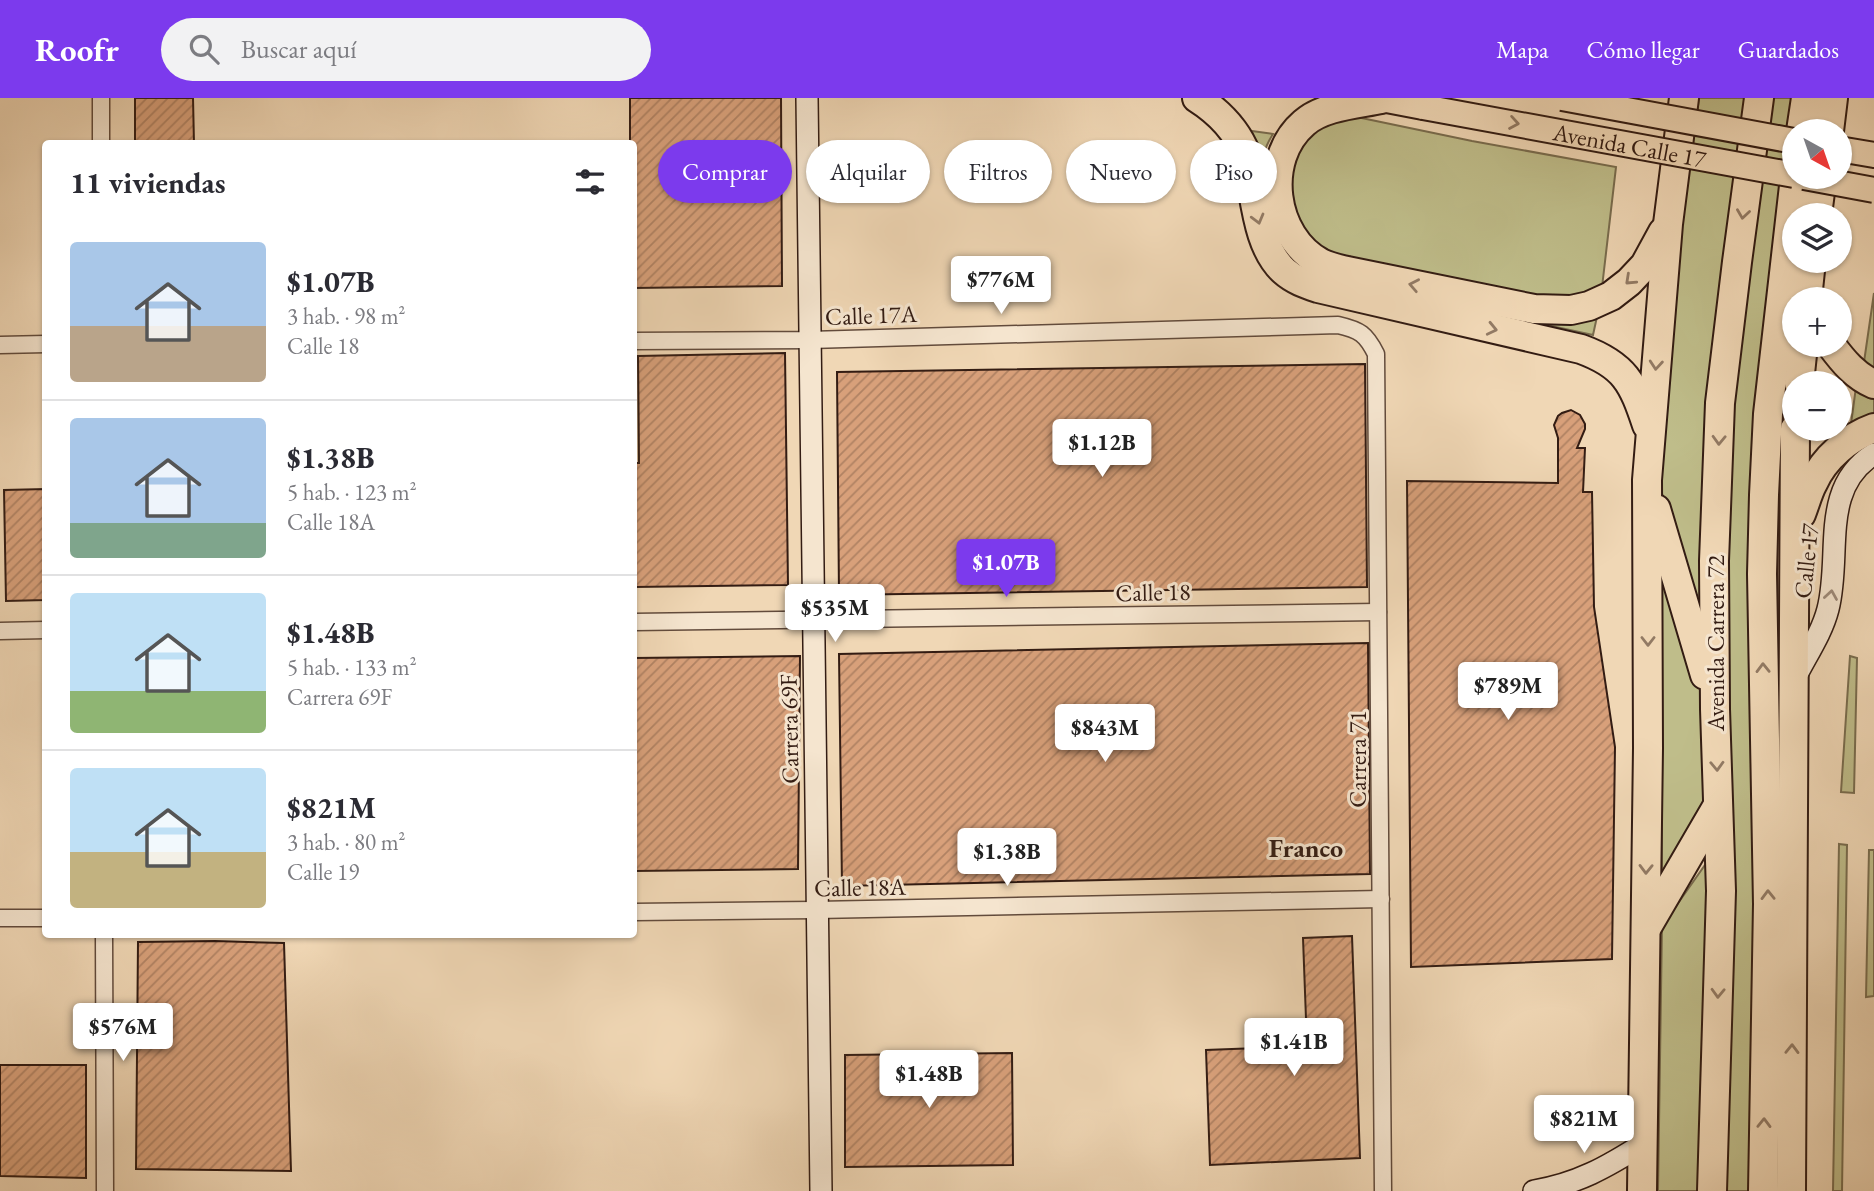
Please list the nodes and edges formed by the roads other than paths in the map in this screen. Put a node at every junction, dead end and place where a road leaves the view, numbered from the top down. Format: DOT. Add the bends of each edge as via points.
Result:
graph roads {
  1 [pos="101,98"];
  2 [pos="807,98"];
  3 [pos="1197,98"];
  4 [pos="1379,98"];
  5 [pos="1562,98"];
  6 [pos="1684,98"];
  7 [pos="1759,98"];
  8 [pos="1806,98"];
  9 [pos="1833,98"];
  10 [pos="1803,119"];
  11 [pos="1830,119"];
  12 [pos="1782,139"];
  13 [pos="101,140"];
  14 [pos="1852,151"];
  15 [pos="1874,155"];
  16 [pos="1782,174"];
  17 [pos="1852,186"];
  18 [pos="1793,189"];
  19 [pos="1874,190"];
  20 [pos="1668,224"];
  21 [pos="1361,332"];
  22 [pos="810,340"];
  23 [pos="637,341"];
  24 [pos="42,344"];
  25 [pos="0,345"];
  26 [pos="1841,357"];
  27 [pos="1874,384"];
  28 [pos="1874,428"];
  29 [pos="1650,434"];
  30 [pos="1795,441"];
  31 [pos="1874,454"];
  32 [pos="1647,480"];
  33 [pos="1794,533"];
  34 [pos="1378,612"];
  35 [pos="813,620"];
  36 [pos="637,622"];
  37 [pos="0,631"];
  38 [pos="42,631"];
  39 [pos="1794,679"];
  40 [pos="1715,709"];
  41 [pos="1765,780"];
  42 [pos="1718,805"];
  43 [pos="1793,863"];
  44 [pos="1381,899"];
  45 [pos="817,911"];
  46 [pos="637,912"];
  47 [pos="0,918"];
  48 [pos="42,918"];
  49 [pos="1646,929"];
  50 [pos="104,938"];
  51 [pos="1643,1144"];
  52 [pos="105,1191"];
  53 [pos="821,1191"];
  54 [pos="1383,1191"];
  55 [pos="1534,1191"];
  56 [pos="1642,1191"];
  57 [pos="1712,1191"];
  58 [pos="1763,1191"];
  59 [pos="1791,1191"];
  1 -- 13 [label="street"];
  2 -- 22 [label="street, Carrera 69F"];
  3 -- 29 [label="highway, one-way" via="1228,122 1246,156 1261,229 1283,271 1318,288 1599,355 1625,375"];
  4 -- 16 [label="main road, Avenida Calle 17, one-way, bridge"];
  20 -- 4 [label="highway, one-way" via="1645,265 1629,282 1611,296 1571,310 1534,309 1321,263 1289,231 1282,211 1277,180 1283,152 1306,121 1325,111"];
  5 -- 12 [label="main road, Avenida Calle 17, bridge"];
  6 -- 20 [label="highway"];
  7 -- 40 [label="highway, Avenida Carrera 72, one-way" via="1720,403"];
  8 -- 10 [label="highway"];
  9 -- 11 [label="highway"];
  14 -- 15 [label="main road"];
  17 -- 19 [label="main road, bridge"];
  41 -- 18 [label="highway, Avenida Carrera 72, one-way" via="1763,495"];
  20 -- 29 [label="highway, one-way"];
  21 -- 22 [label="street, Calle 17A" via="1338,325"];
  21 -- 34 [label="street, Carrera 71" via="1376,354"];
  22 -- 23 [label="street, Calle 17A"];
  22 -- 35 [label="street, Carrera 69F"];
  24 -- 25 [label="street"];
  26 -- 27 [label="highway" via="1856,374"];
  28 -- 33 [label="highway" via="1837,450 1821,469"];
  29 -- 32 [label="highway"];
  30 -- 33 [label="highway"];
  39 -- 31 [label="street, Calle 17, one-way" via="1828,611 1843,487"];
  32 -- 40 [label="highway"];
  32 -- 49 [label="highway, one-way"];
  33 -- 39 [label="highway"];
  34 -- 35 [label="street, Calle 18"];
  34 -- 44 [label="street, Carrera 71"];
  35 -- 36 [label="street, Calle 18"];
  35 -- 45 [label="street, Carrera 69F"];
  37 -- 38 [label="street"];
  39 -- 43 [label="highway"];
  40 -- 42 [label="highway, Avenida Carrera 72, one-way"];
  41 -- 43 [label="highway"];
  58 -- 41 [label="highway, Avenida Carrera 72, one-way" via="1768,904"];
  42 -- 49 [label="highway"];
  42 -- 57 [label="highway, Avenida Carrera 72, one-way" via="1721,891"];
  59 -- 43 [label="highway, one-way"];
  44 -- 45 [label="street, Calle 18A"];
  44 -- 54 [label="street, Carrera 71"];
  45 -- 46 [label="street, Calle 18A"];
  45 -- 53 [label="street, Carrera 69F"];
  47 -- 48 [label="street"];
  49 -- 51 [label="highway"];
  50 -- 52 [label="street"];
  51 -- 55 [label="street" via="1585,1178"];
  51 -- 56 [label="highway"];
}
